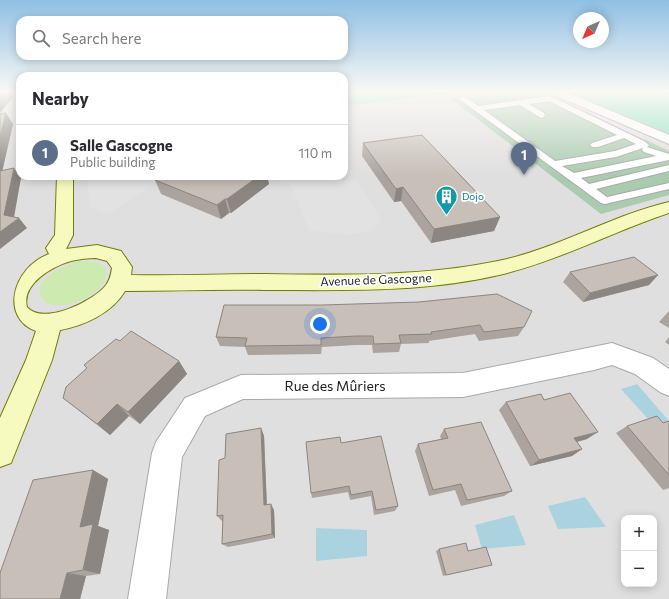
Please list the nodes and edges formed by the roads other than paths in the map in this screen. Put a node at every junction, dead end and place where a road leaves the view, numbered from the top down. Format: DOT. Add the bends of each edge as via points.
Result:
graph roads {
  1 [pos="491,120"];
  2 [pos="595,120"];
  3 [pos="622,120"];
  4 [pos="611,128"];
  5 [pos="598,132"];
  6 [pos="625,135"];
  7 [pos="667,139"];
  8 [pos="595,145"];
  9 [pos="644,146"];
  10 [pos="668,161"];
  11 [pos="553,164"];
  12 [pos="572,177"];
  13 [pos="65,180"];
  14 [pos="669,186"];
  15 [pos="586,188"];
  16 [pos="669,207"];
  17 [pos="64,235"];
  18 [pos="83,252"];
  19 [pos="60,257"];
  20 [pos="120,283"];
  21 [pos="7,304"];
  22 [pos="83,314"];
  23 [pos="50,322"];
  24 [pos="39,360"];
  25 [pos="669,384"];
  26 [pos="0,452"];
  27 [pos="147,599"];
  1 -- 11 [label="lane"];
  2 -- 4 [label="lane"];
  3 -- 7 [label="street"];
  4 -- 5 [label="lane"];
  4 -- 6 [label="lane"];
  6 -- 8 [label="lane"];
  6 -- 9 [label="lane"];
  7 -- 9 [label="lane"];
  9 -- 10 [label="lane"];
  9 -- 11 [label="lane" via="616,154"];
  10 -- 12 [label="lane"];
  10 -- 15 [label="lane"];
  11 -- 12 [label="lane"];
  12 -- 15 [label="lane"];
  13 -- 17 [label="main road"];
  14 -- 15 [label="lane" via="605,201"];
  16 -- 20 [label="main road, Avenue de Gascogne" via="543,256 499,268 450,276 389,282"];
  17 -- 18 [label="main road"];
  17 -- 19 [label="main road" via="56,248"];
  18 -- 19 [label="main road"];
  18 -- 20 [label="main road" via="97,251 114,256 122,268"];
  19 -- 21 [label="main road" via="40,267 25,280"];
  20 -- 22 [label="main road" via="102,303"];
  21 -- 23 [label="main road" via="28,320"];
  22 -- 23 [label="main road"];
  22 -- 24 [label="main road"];
  23 -- 24 [label="main road"];
  24 -- 26 [label="main road"];
  25 -- 27 [label="street, Rue des Mûriers" via="644,366 612,354 463,385 242,387 195,407 168,453"];
}
